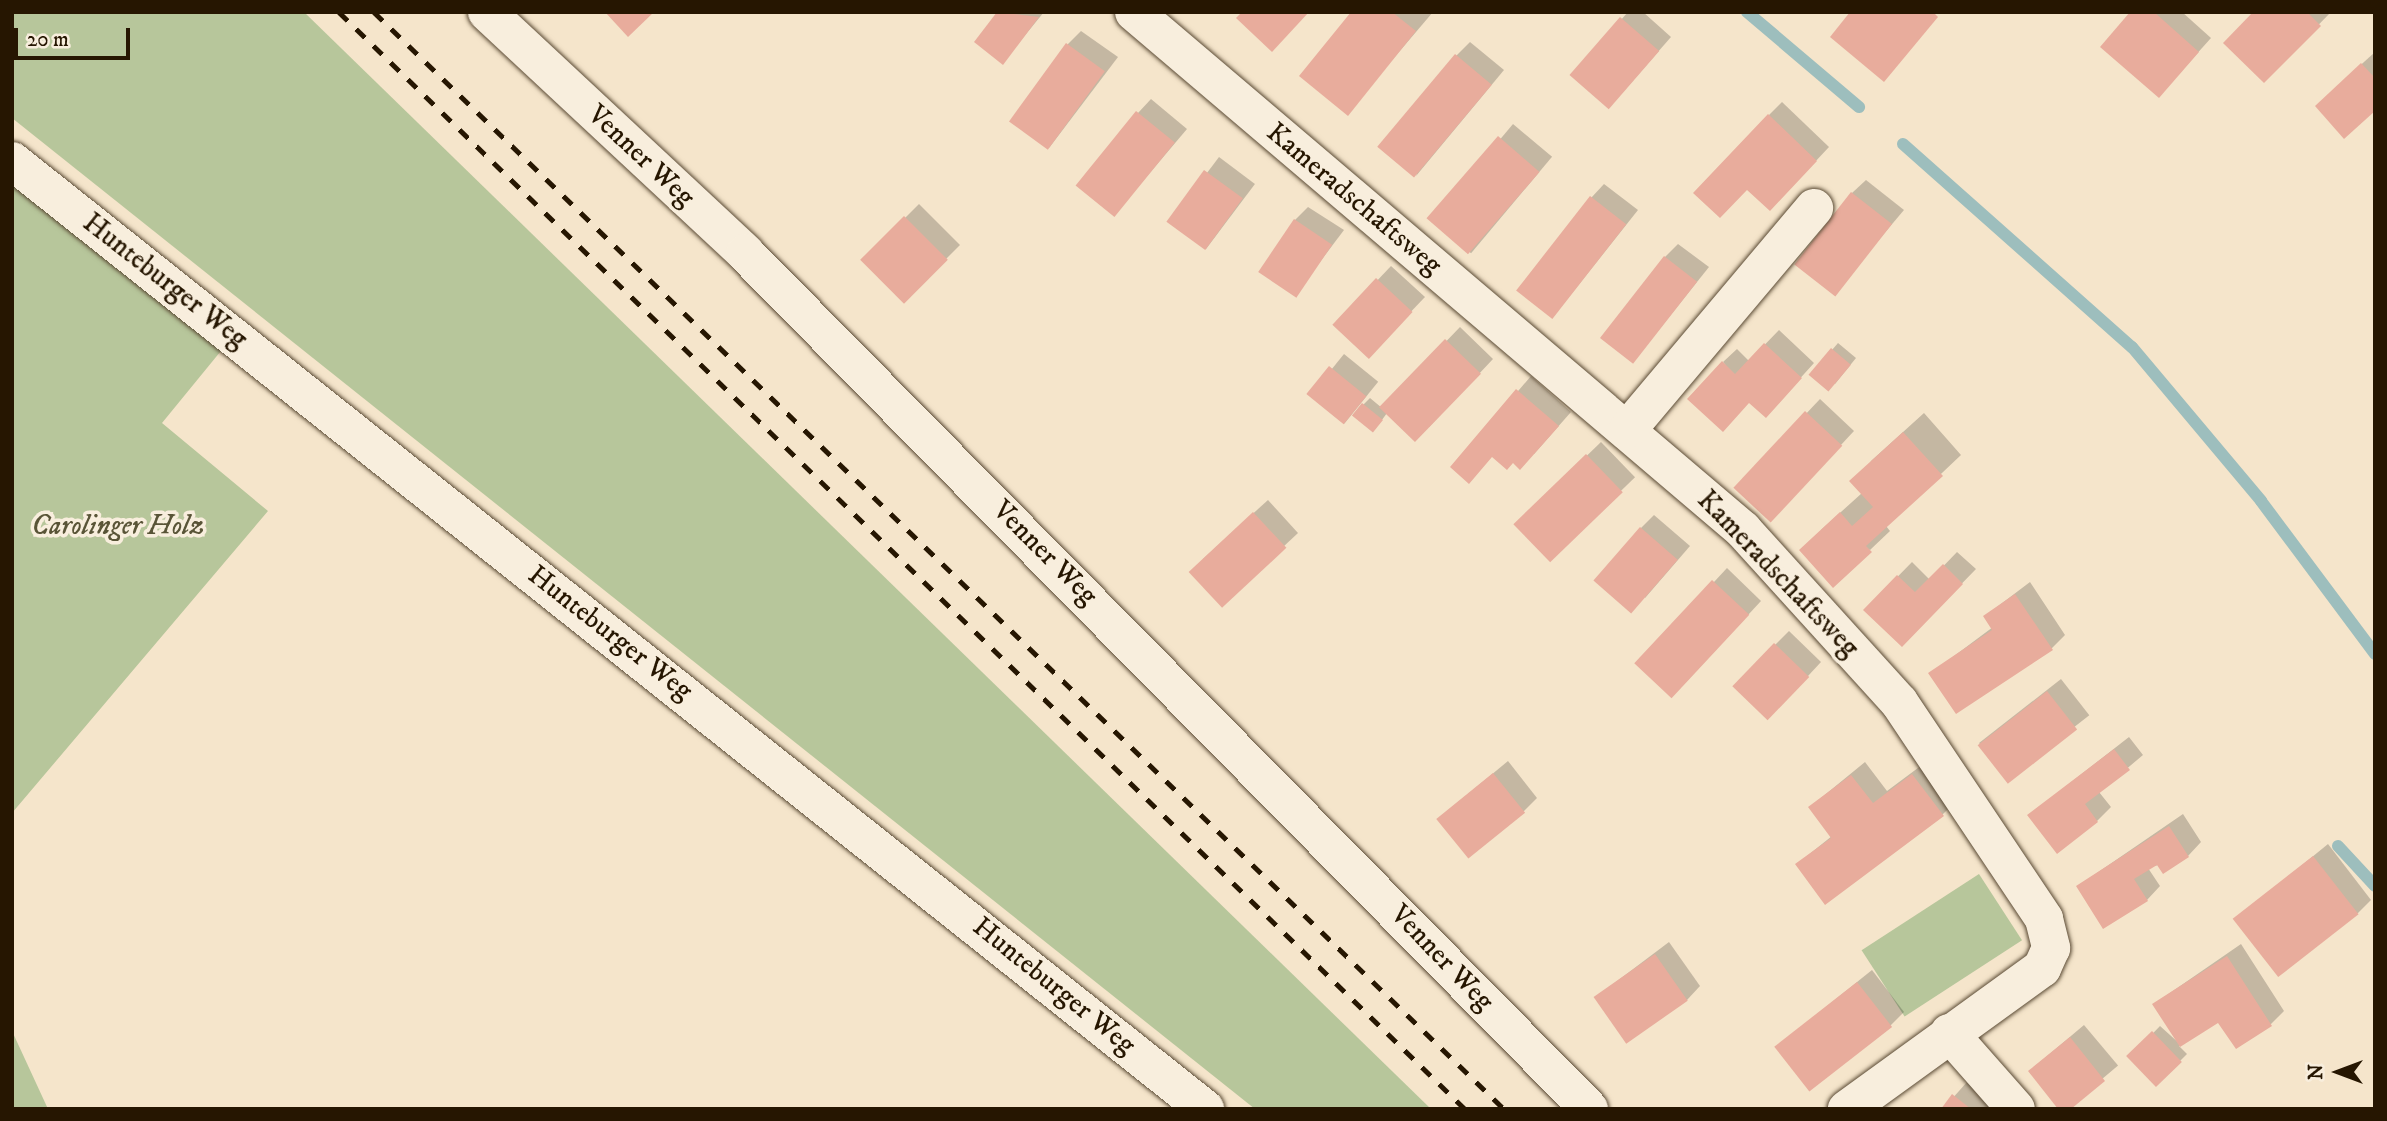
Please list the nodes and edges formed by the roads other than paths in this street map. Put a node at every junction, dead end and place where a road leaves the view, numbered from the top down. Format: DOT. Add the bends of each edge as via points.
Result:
graph roads {
  1 [pos="487,12"];
  2 [pos="1134,12"];
  3 [pos="12,161"];
  4 [pos="1814,208"];
  5 [pos="1628,429"];
  6 [pos="1949,1033"];
  7 [pos="1205,1109"];
  8 [pos="1589,1109"];
  9 [pos="1847,1109"];
  10 [pos="2016,1109"];
  1 -- 8 [label="street, Venner Weg" via="774,282"];
  2 -- 5 [label="street, Kameradschaftsweg"];
  3 -- 7 [label="street, Hunteburger Weg"];
  4 -- 5 [label="street"];
  5 -- 6 [label="street, Kameradschaftsweg" via="1743,530 1899,702 2044,919 2051,948 2042,968"];
  6 -- 9 [label="street, Kameradschaftsweg"];
  6 -- 10 [label="street"];
}
